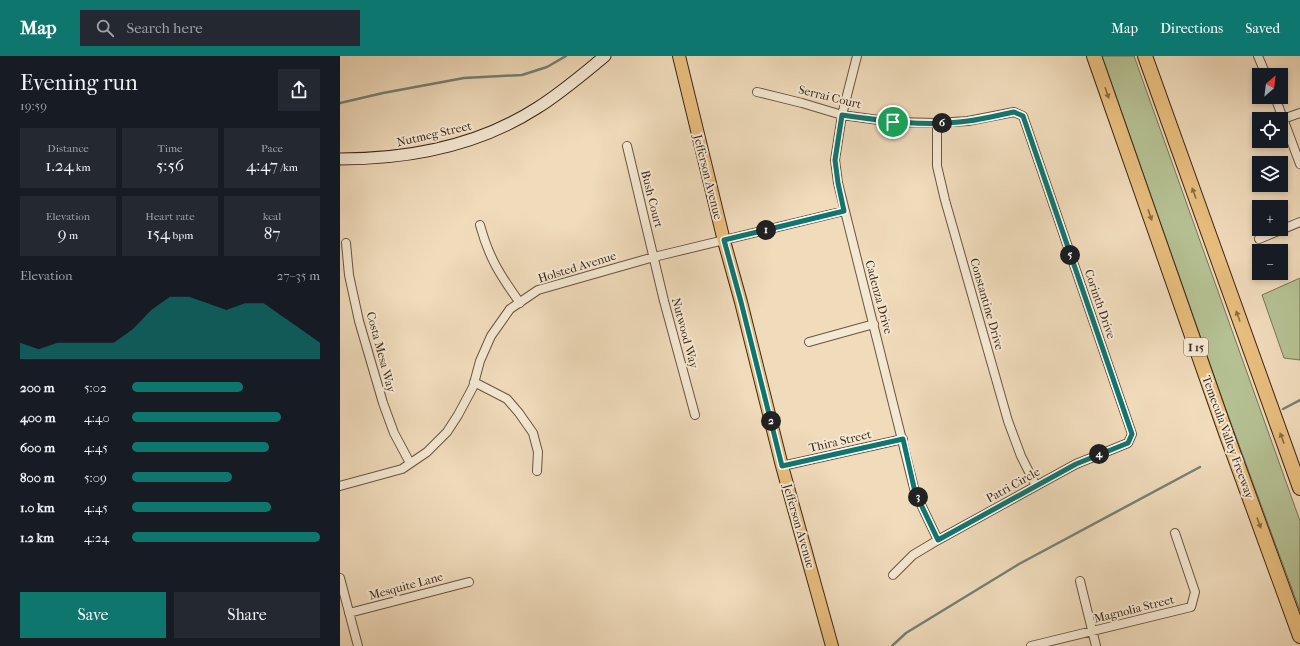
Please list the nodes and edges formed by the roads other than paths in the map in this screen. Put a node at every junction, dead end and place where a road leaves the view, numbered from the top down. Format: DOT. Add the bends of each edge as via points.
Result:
graph roads {
  1 [pos="605,56"];
  2 [pos="679,56"];
  3 [pos="857,56"];
  4 [pos="1094,56"];
  5 [pos="1145,56"];
  6 [pos="1258,56"];
  7 [pos="1263,68"];
  8 [pos="758,92"];
  9 [pos="1300,113"];
  10 [pos="842,115"];
  11 [pos="1288,117"];
  12 [pos="937,123"];
  13 [pos="1027,131"];
  14 [pos="1288,132"];
  15 [pos="627,146"];
  16 [pos="340,159"];
  17 [pos="1300,164"];
  18 [pos="844,211"];
  19 [pos="1300,222"];
  20 [pos="480,225"];
  21 [pos="1259,238"];
  22 [pos="724,240"];
  23 [pos="346,243"];
  24 [pos="654,258"];
  25 [pos="520,302"];
  26 [pos="874,324"];
  27 [pos="809,342"];
  28 [pos="474,382"];
  29 [pos="695,415"];
  30 [pos="1126,416"];
  31 [pos="903,439"];
  32 [pos="410,463"];
  33 [pos="782,466"];
  34 [pos="537,471"];
  35 [pos="340,486"];
  36 [pos="1036,486"];
  37 [pos="1300,488"];
  38 [pos="1175,534"];
  39 [pos="938,540"];
  40 [pos="893,575"];
  41 [pos="340,578"];
  42 [pos="1080,581"];
  43 [pos="470,582"];
  44 [pos="349,613"];
  45 [pos="1092,631"];
  46 [pos="1300,636"];
  47 [pos="358,646"];
  48 [pos="832,646"];
  49 [pos="1031,646"];
  50 [pos="1096,646"];
  1 -- 16 [label="main road, Nutmeg Street" via="537,108 499,128 464,142 409,155"];
  2 -- 22 [label="main road, Jefferson Avenue"];
  3 -- 10 [label="street, Cadenza Drive"];
  4 -- 46 [label="highway, Temecula Valley Freeway / I 15, one-way"];
  37 -- 5 [label="highway, one-way"];
  6 -- 7 [label="street"];
  8 -- 10 [label="street, Serrai Court"];
  9 -- 11 [label="street"];
  10 -- 12 [label="street, Serrai Court" via="893,122"];
  10 -- 18 [label="street, Cadenza Drive" via="835,160"];
  12 -- 13 [label="street, Serrai Court" via="968,121 1014,112 1023,116"];
  12 -- 36 [label="street, Constantine Drive" via="937,166 945,200 1008,421"];
  13 -- 30 [label="street, Corinth Drive"];
  14 -- 17 [label="street"];
  15 -- 24 [label="street, Bush Court"];
  18 -- 22 [label="street, Holsted Avenue"];
  18 -- 26 [label="street, Cadenza Drive"];
  19 -- 21 [label="street"];
  20 -- 25 [label="street" via="498,271"];
  22 -- 24 [label="street, Holsted Avenue"];
  22 -- 33 [label="main road, Jefferson Avenue"];
  23 -- 32 [label="street, Costa Mesa Way" via="349,275 359,322 383,403 394,433"];
  24 -- 25 [label="street, Holsted Avenue" via="538,290"];
  24 -- 29 [label="street, Nutwood Way"];
  25 -- 28 [label="street, Holsted Avenue" via="510,309 491,336"];
  26 -- 27 [label="street"];
  26 -- 31 [label="street, Cadenza Drive"];
  28 -- 32 [label="street, Holsted Avenue" via="447,432 427,452"];
  28 -- 34 [label="street" via="507,399 520,413 533,433 538,452"];
  30 -- 36 [label="street, Patri Circle" via="1132,434 1128,443 1076,464"];
  31 -- 33 [label="street, Thira Street"];
  31 -- 39 [label="street, Cadenza Drive" via="915,492"];
  32 -- 35 [label="street, Holsted Avenue" via="402,469"];
  33 -- 48 [label="main road, Jefferson Avenue"];
  36 -- 39 [label="street, Patri Circle"];
  38 -- 45 [label="street, Magnolia Street" via="1195,592 1191,607"];
  39 -- 40 [label="street, Patri Circle" via="913,556"];
  41 -- 44 [label="street"];
  42 -- 45 [label="street"];
  43 -- 44 [label="street, Mesquite Lane"];
  44 -- 47 [label="street"];
  45 -- 49 [label="street, Magnolia Street"];
  45 -- 50 [label="street"];
}
